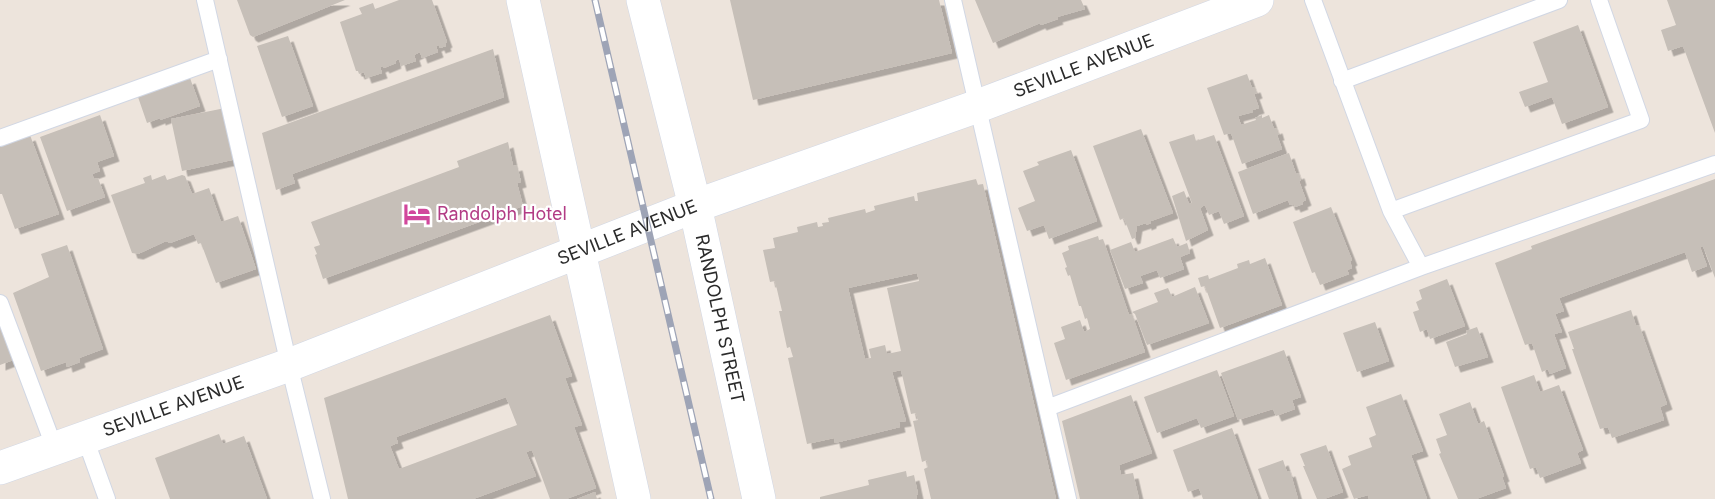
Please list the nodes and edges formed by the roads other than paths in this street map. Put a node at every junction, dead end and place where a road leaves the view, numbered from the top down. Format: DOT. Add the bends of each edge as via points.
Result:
graph roads {
  1 [pos="206,0"];
  2 [pos="523,0"];
  3 [pos="644,0"];
  4 [pos="954,0"];
  5 [pos="1257,0"];
  6 [pos="1313,0"];
  7 [pos="1558,0"];
  8 [pos="1599,0"];
  9 [pos="219,59"];
  10 [pos="1342,81"];
  11 [pos="978,106"];
  12 [pos="0,138"];
  13 [pos="1715,164"];
  14 [pos="695,206"];
  15 [pos="1391,211"];
  16 [pos="580,251"];
  17 [pos="1421,267"];
  18 [pos="0,303"];
  19 [pos="289,365"];
  20 [pos="1047,408"];
  21 [pos="86,438"];
  22 [pos="55,448"];
  23 [pos="0,468"];
  24 [pos="107,499"];
  25 [pos="322,499"];
  26 [pos="634,499"];
  27 [pos="759,499"];
  28 [pos="1068,499"];
  1 -- 9 [label="lane"];
  2 -- 16 [label="street"];
  3 -- 14 [label="street, RANDOLPH STREET"];
  4 -- 11 [label="lane"];
  5 -- 11 [label="street, SEVILLE AVENUE"];
  6 -- 10 [label="lane"];
  7 -- 10 [label="lane"];
  8 -- 15 [label="lane" via="1641,120"];
  9 -- 12 [label="lane"];
  9 -- 19 [label="lane"];
  10 -- 15 [label="lane"];
  11 -- 14 [label="street, SEVILLE AVENUE"];
  11 -- 20 [label="lane"];
  13 -- 17 [label="lane"];
  14 -- 16 [label="street, SEVILLE AVENUE"];
  14 -- 27 [label="street, RANDOLPH STREET"];
  15 -- 17 [label="lane"];
  16 -- 19 [label="street, SEVILLE AVENUE"];
  16 -- 26 [label="street"];
  17 -- 20 [label="lane"];
  18 -- 22 [label="lane"];
  19 -- 21 [label="street, SEVILLE AVENUE"];
  19 -- 25 [label="lane"];
  20 -- 28 [label="lane"];
  21 -- 22 [label="street, SEVILLE AVENUE"];
  21 -- 24 [label="lane"];
  22 -- 23 [label="street, SEVILLE AVENUE"];
}
